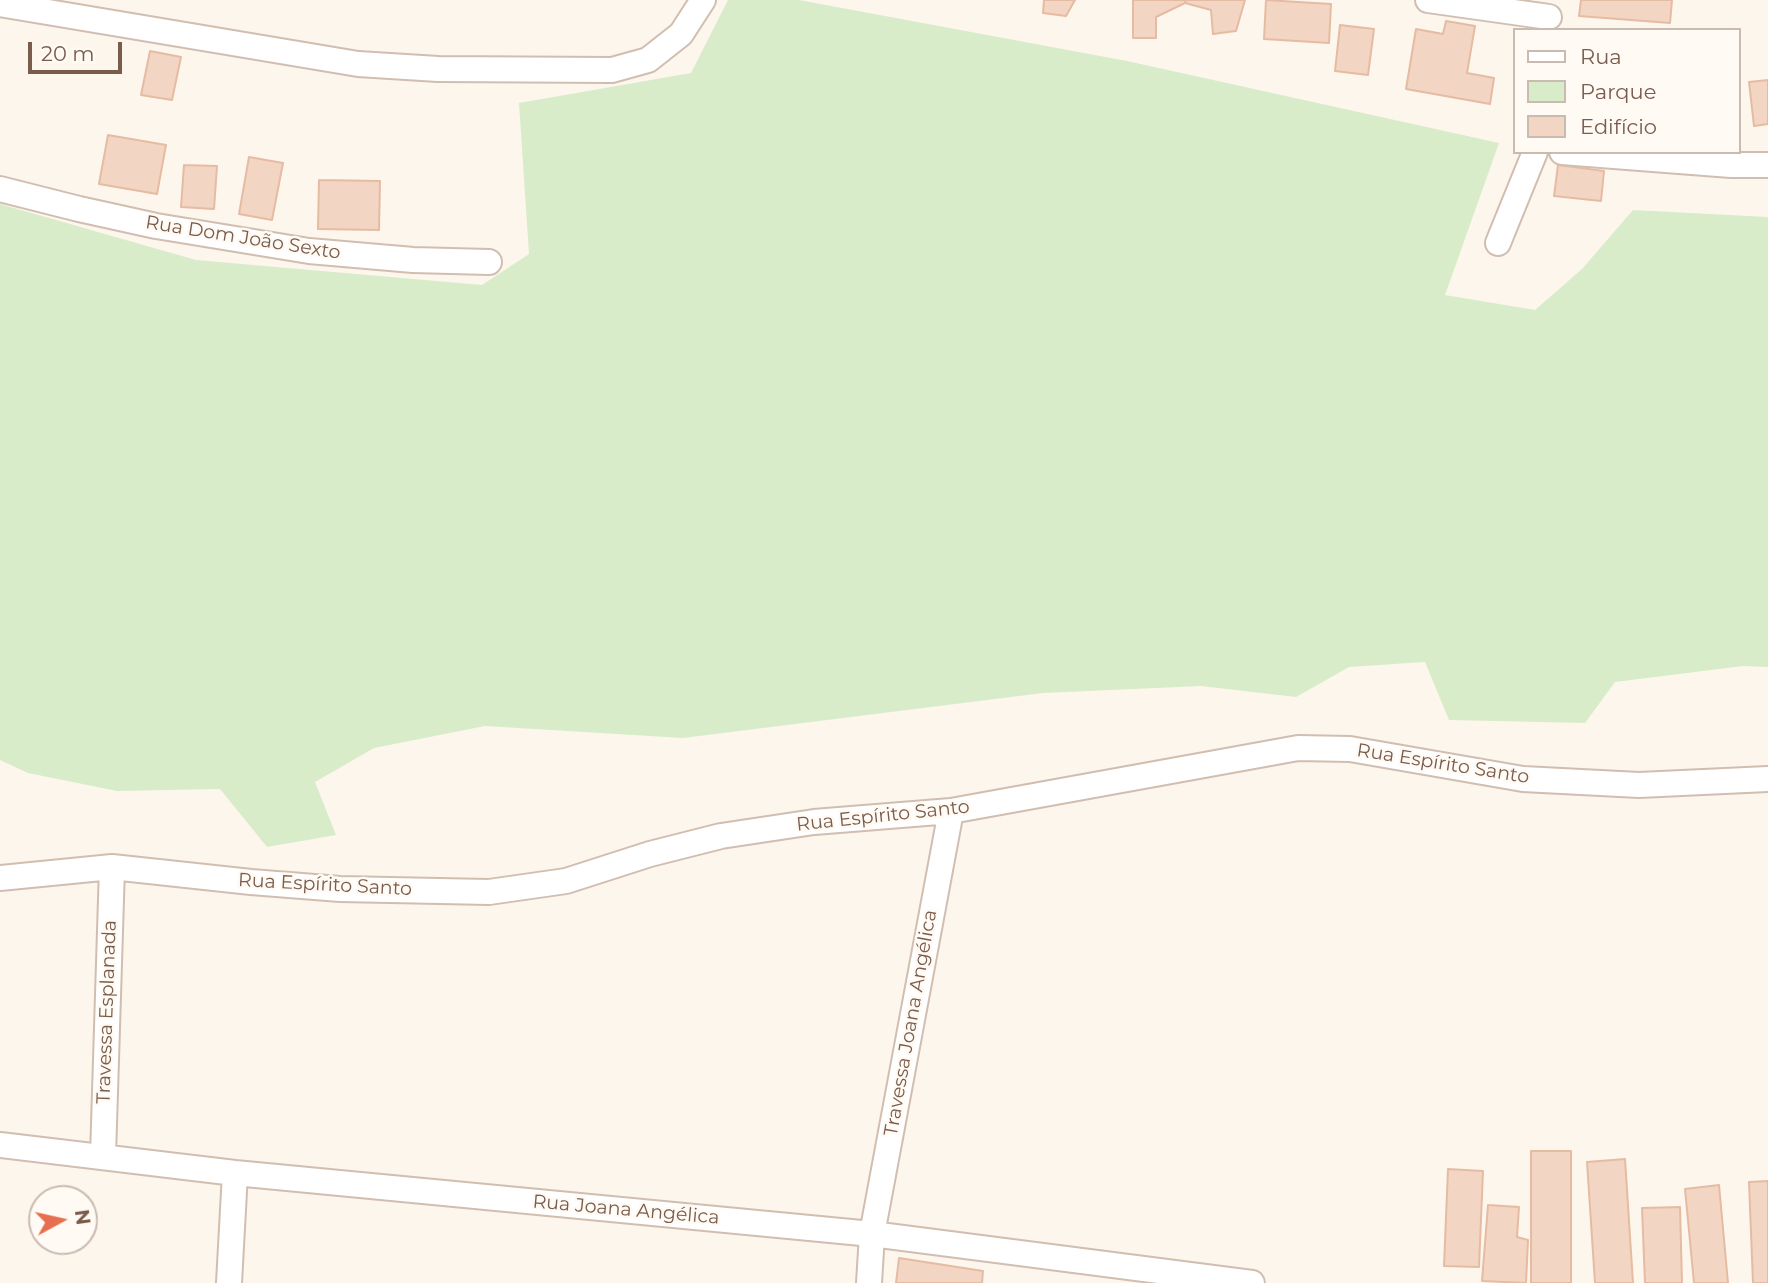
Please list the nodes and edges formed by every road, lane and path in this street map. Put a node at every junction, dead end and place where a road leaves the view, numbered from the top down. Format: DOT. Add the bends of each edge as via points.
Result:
graph roads {
  1 [pos="703,0"];
  2 [pos="1428,0"];
  3 [pos="0,4"];
  4 [pos="1550,16"];
  5 [pos="1534,154"];
  6 [pos="1588,154"];
  7 [pos="1768,165"];
  8 [pos="0,189"];
  9 [pos="1498,243"];
  10 [pos="489,262"];
  11 [pos="1768,779"];
  12 [pos="951,811"];
  13 [pos="112,867"];
  14 [pos="0,878"];
  15 [pos="0,1145"];
  16 [pos="103,1156"];
  17 [pos="235,1173"];
  18 [pos="872,1234"];
  19 [pos="229,1283"];
  20 [pos="869,1283"];
  21 [pos="1252,1283"];
  1 -- 3 [label="street" via="681,34 648,60 612,70 358,64"];
  2 -- 4 [label="street"];
  5 -- 9 [label="street"];
  6 -- 7 [label="street"];
  8 -- 10 [label="street, Rua Dom João Sexto" via="156,226 309,251"];
  11 -- 12 [label="street, Rua Espírito Santo" via="1639,785 1522,779 1350,749 1298,748"];
  12 -- 13 [label="street, Rua Espírito Santo" via="814,822 721,836 566,881 489,892 340,889"];
  12 -- 18 [label="street, Travessa Joana Angélica"];
  13 -- 14 [label="street, Rua Espírito Santo"];
  13 -- 16 [label="street, Travessa Esplanada"];
  15 -- 16 [label="street, Rua Joana Angélica"];
  16 -- 17 [label="street, Rua Joana Angélica"];
  17 -- 18 [label="street, Rua Joana Angélica"];
  17 -- 19 [label="street"];
  18 -- 20 [label="street, Travessa Joana Angélica"];
  18 -- 21 [label="street, Rua Joana Angélica"];
}
